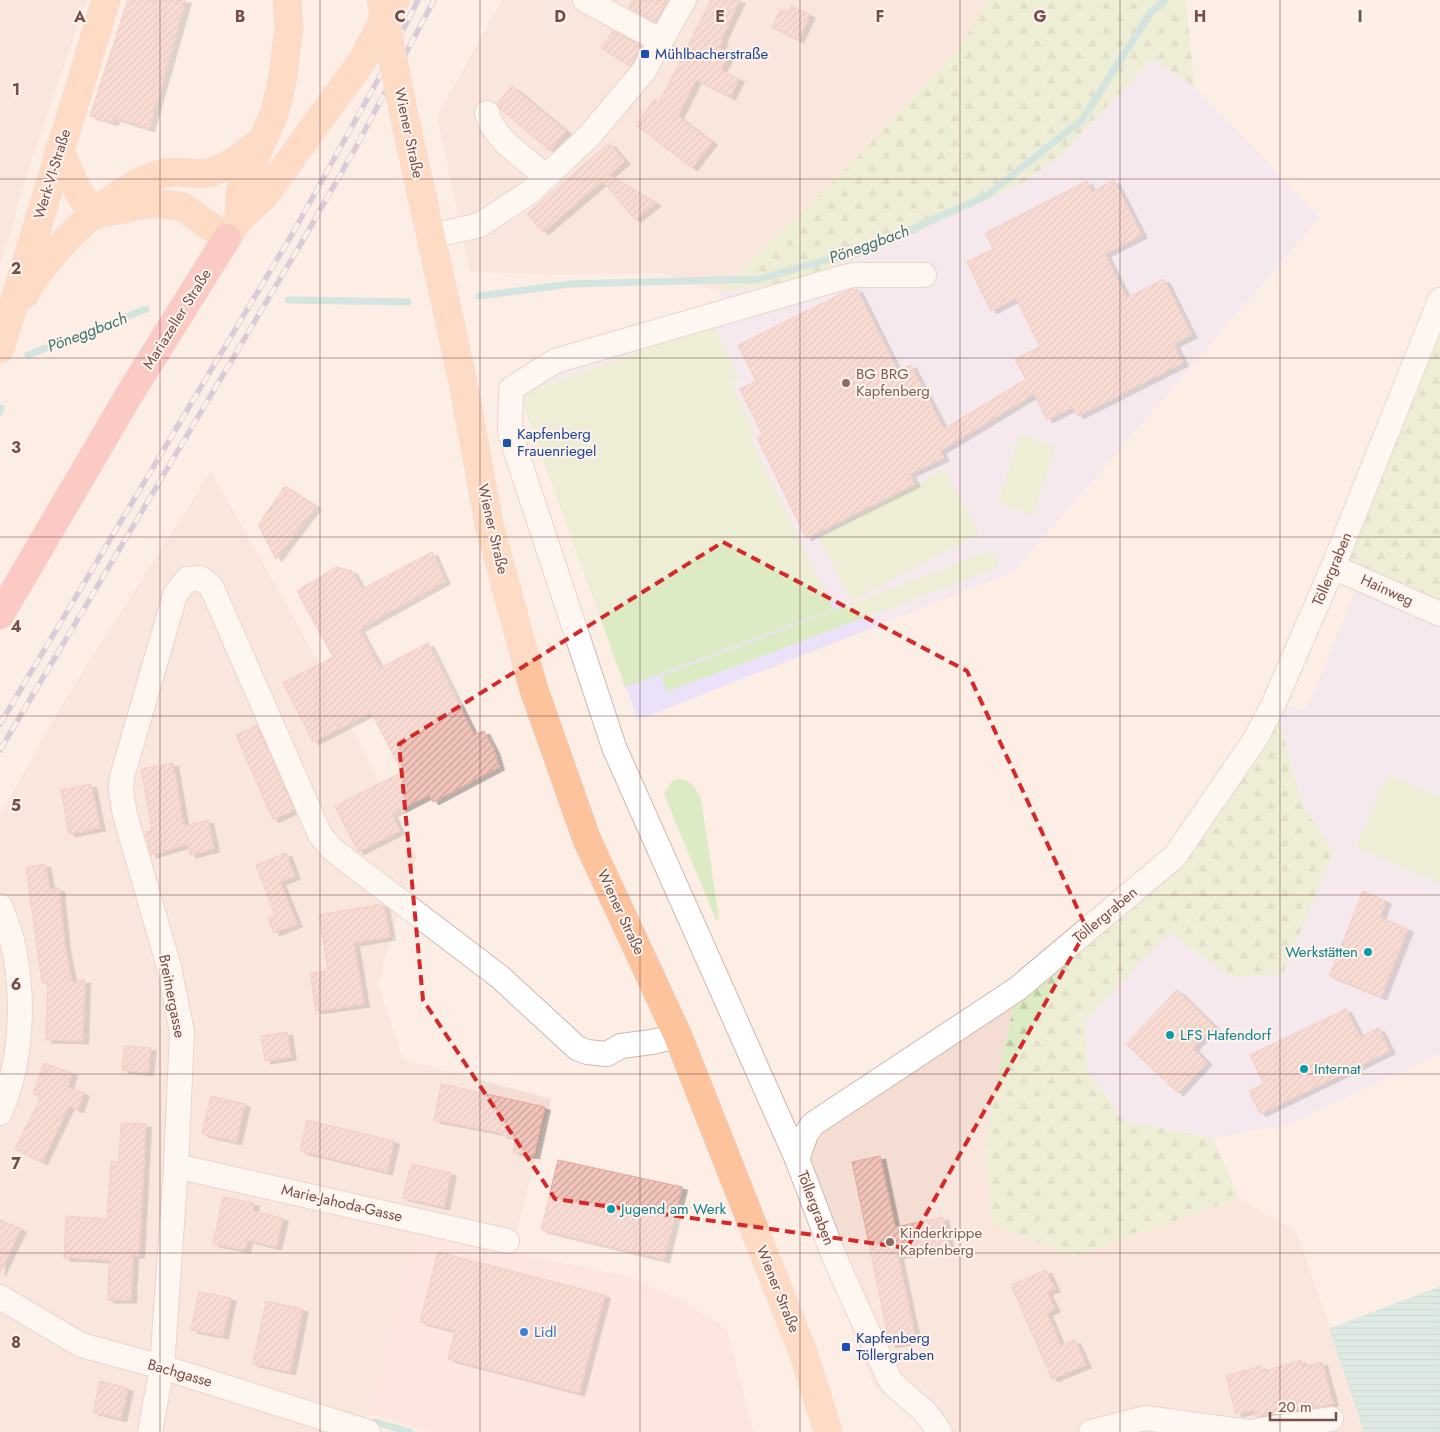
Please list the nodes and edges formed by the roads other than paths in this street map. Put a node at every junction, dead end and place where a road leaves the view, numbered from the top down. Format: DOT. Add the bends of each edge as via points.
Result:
graph roads {
  1 [pos="106,0"];
  2 [pos="287,0"];
  3 [pos="381,0"];
  4 [pos="395,0"];
  5 [pos="585,0"];
  6 [pos="684,0"];
  7 [pos="661,41"];
  8 [pos="487,113"];
  9 [pos="264,139"];
  10 [pos="59,150"];
  11 [pos="206,173"];
  12 [pos="546,176"];
  13 [pos="47,189"];
  14 [pos="86,221"];
  15 [pos="233,229"];
  16 [pos="432,236"];
  17 [pos="924,275"];
  18 [pos="1440,300"];
  19 [pos="4,338"];
  20 [pos="1333,567"];
  21 [pos="1440,614"];
  22 [pos="0,615"];
  23 [pos="0,906"];
  24 [pos="678,1036"];
  25 [pos="0,1113"];
  26 [pos="797,1159"];
  27 [pos="176,1166"];
  28 [pos="507,1241"];
  29 [pos="0,1297"];
  30 [pos="162,1367"];
  31 [pos="1331,1419"];
  32 [pos="150,1432"];
  33 [pos="368,1432"];
  34 [pos="828,1432"];
  35 [pos="940,1432"];
  36 [pos="1091,1432"];
  37 [pos="1249,1432"];
  1 -- 10 [label="main road, Werk-VI-Straße"];
  2 -- 9 [label="main road, Mariazeller Straße" via="289,28 282,82"];
  3 -- 16 [label="main road, Wiener Straße, bridge"];
  4 -- 15 [label="main road" via="362,61 264,196"];
  5 -- 7 [label="street"];
  6 -- 7 [label="street"];
  7 -- 12 [label="street" via="643,72 589,136"];
  8 -- 12 [label="street" via="490,124 506,142"];
  9 -- 11 [label="main road" via="236,161"];
  9 -- 15 [label="main road, Mariazeller Straße" via="240,192"];
  10 -- 13 [label="main road, Werk-VI-Straße"];
  10 -- 14 [label="main road" via="77,190"];
  11 -- 14 [label="main road" via="164,173 130,187"];
  11 -- 15 [label="main road" via="218,182"];
  12 -- 16 [label="street" via="530,192 480,225"];
  13 -- 14 [label="main road" via="63,220"];
  13 -- 19 [label="main road, Werk-VI-Straße"];
  14 -- 15 [label="main road" via="151,202 181,206"];
  14 -- 19 [label="main road" via="34,277"];
  15 -- 22 [label="highway, Mariazeller Straße" via="129,395"];
  16 -- 24 [label="main road, Wiener Straße" via="464,382 490,524 532,687 587,840"];
  17 -- 26 [label="street" via="852,275 555,361 511,389 510,433 614,747"];
  18 -- 20 [label="street, Töllergraben"];
  20 -- 21 [label="street, Hainweg"];
  20 -- 26 [label="street, Töllergraben" via="1256,738 1175,856 1017,989 813,1124"];
  23 -- 25 [label="street" via="18,962 19,1010 12,1073"];
  24 -- 27 [label="street, Breitnergasse" via="621,1046 607,1054 577,1048 500,976 333,850 320,835 211,586 200,578 192,578 175,596 122,777 121,790 125,815 169,967 182,1032"];
  24 -- 34 [label="main road, Wiener Straße" via="804,1355"];
  26 -- 35 [label="street, Töllergraben" via="835,1259 889,1378 925,1412"];
  27 -- 28 [label="street, Marie-Jahoda-Gasse"];
  27 -- 30 [label="street, Breitnergasse"];
  29 -- 30 [label="street, Bachgasse" via="80,1345"];
  30 -- 32 [label="street, Breitnergasse"];
  30 -- 33 [label="street, Bachgasse"];
  31 -- 37 [label="street"];
  36 -- 37 [label="street" via="1145,1418"];
}
